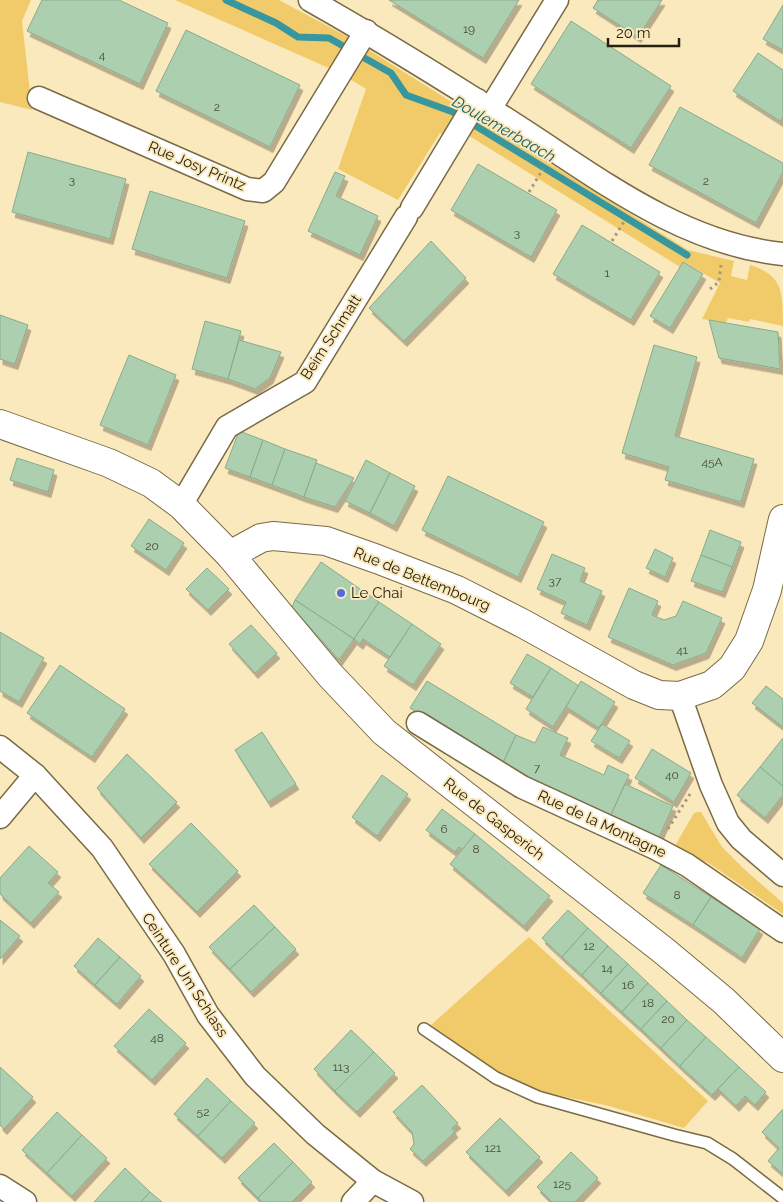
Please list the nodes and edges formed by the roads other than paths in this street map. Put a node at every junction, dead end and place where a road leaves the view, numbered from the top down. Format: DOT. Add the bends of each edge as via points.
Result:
graph roads {
  1 [pos="310,0"];
  2 [pos="557,0"];
  3 [pos="362,38"];
  4 [pos="39,98"];
  5 [pos="474,113"];
  6 [pos="783,254"];
  7 [pos="0,424"];
  8 [pos="180,505"];
  9 [pos="783,519"];
  10 [pos="230,555"];
  11 [pos="680,696"];
  12 [pos="418,723"];
  13 [pos="0,747"];
  14 [pos="35,775"];
  15 [pos="0,817"];
  16 [pos="783,874"];
  17 [pos="783,931"];
  18 [pos="424,1029"];
  19 [pos="783,1058"];
  20 [pos="373,1181"];
  21 [pos="0,1186"];
  22 [pos="783,1198"];
  23 [pos="25,1202"];
  24 [pos="353,1202"];
  25 [pos="412,1202"];
  1 -- 3 [label="street"];
  2 -- 5 [label="street, Beim Schmatt"];
  3 -- 4 [label="street, Rue Josy Printz" via="274,182 263,191 247,189"];
  3 -- 5 [label="street"];
  5 -- 6 [label="street" via="680,226 724,243"];
  5 -- 8 [label="street, Beim Schmatt" via="305,382 227,427"];
  7 -- 8 [label="main road" via="109,463 151,483"];
  8 -- 10 [label="main road"];
  9 -- 11 [label="main road, Rue de Bettembourg" via="767,590 749,641 732,668 712,685"];
  10 -- 11 [label="main road, Rue de Bettembourg" via="261,538 273,536 326,541 457,590 634,685 659,695"];
  10 -- 19 [label="main road, Rue de Gasperich" via="330,675 384,732 664,951 724,1001"];
  11 -- 16 [label="street" via="728,823 741,839"];
  12 -- 17 [label="street, Rue de la Montagne" via="522,787 687,865"];
  13 -- 14 [label="street, Ceinture Um Schlass"];
  14 -- 15 [label="street"];
  14 -- 20 [label="street, Ceinture Um Schlass" via="102,848 174,954 208,1015 255,1076 314,1134"];
  18 -- 22 [label="lane" via="496,1078 538,1097 707,1143"];
  20 -- 24 [label="street"];
  20 -- 25 [label="street, Ceinture Um Schlass"];
  21 -- 23 [label="street"];
}
